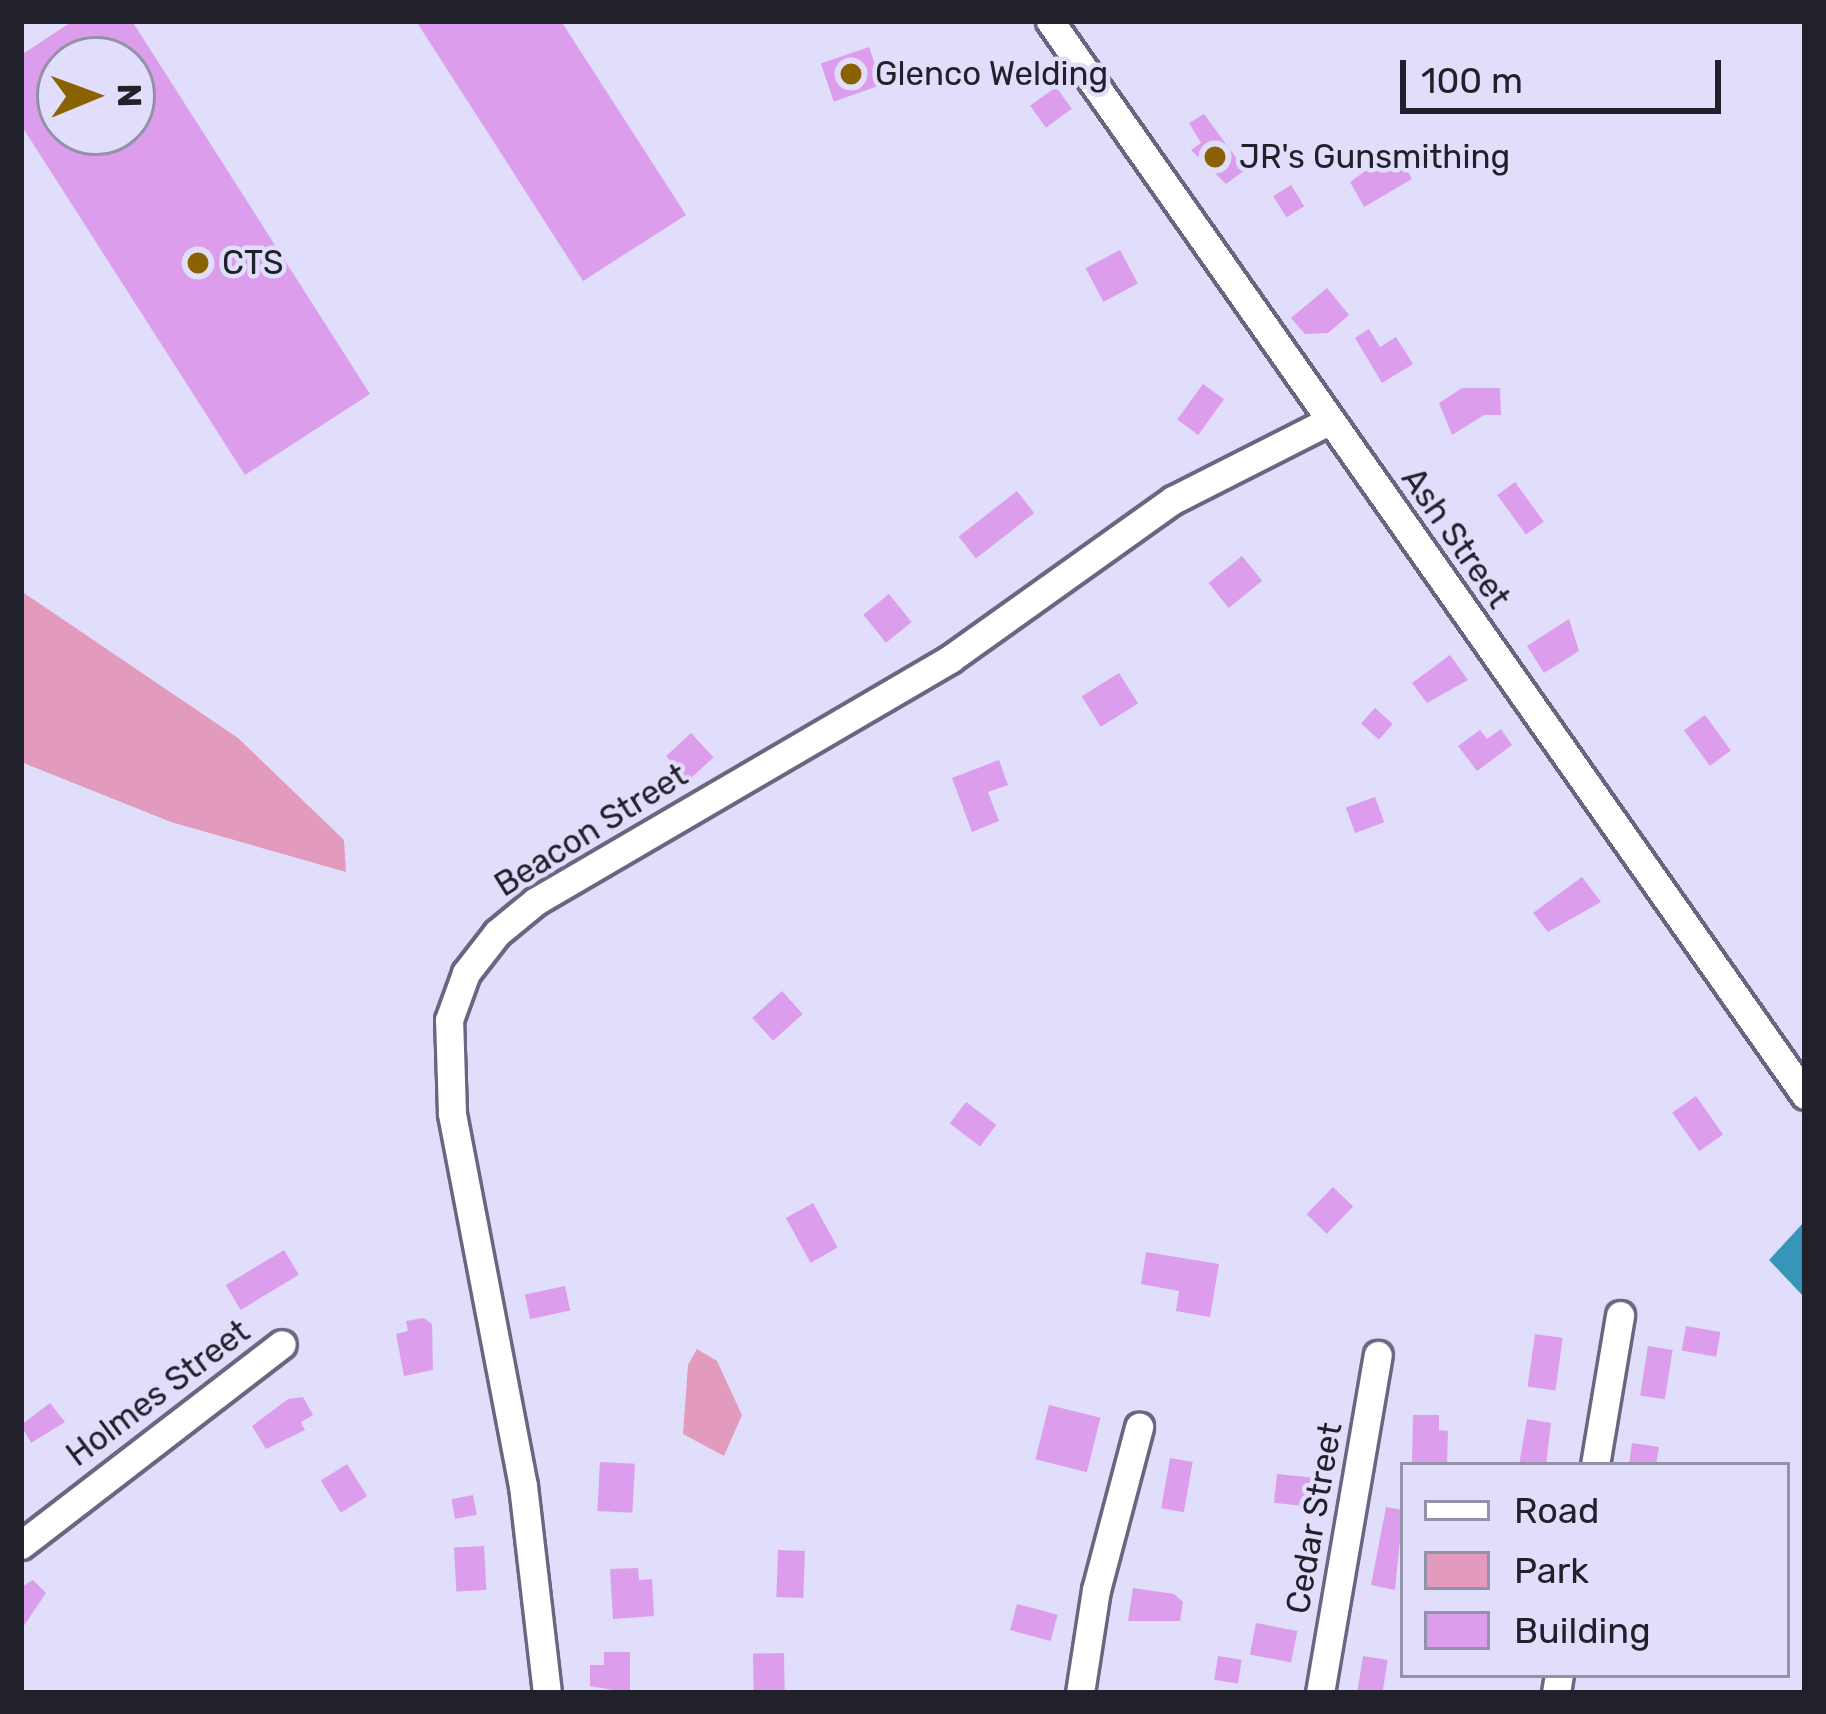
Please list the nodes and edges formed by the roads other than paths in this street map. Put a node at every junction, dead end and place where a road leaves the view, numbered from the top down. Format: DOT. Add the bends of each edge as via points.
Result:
graph roads {
  1 [pos="1050,21"];
  2 [pos="1329,421"];
  3 [pos="1805,1095"];
  4 [pos="1620,1315"];
  5 [pos="282,1344"];
  6 [pos="1378,1355"];
  7 [pos="1139,1427"];
  8 [pos="1596,1462"];
  9 [pos="21,1545"];
  10 [pos="547,1693"];
  11 [pos="1080,1693"];
  12 [pos="1320,1693"];
  1 -- 2 [label="street, Ash Street"];
  2 -- 3 [label="street, Ash Street"];
  2 -- 10 [label="street, Beacon Street" via="1173,500 950,659 536,901 496,933 466,973 449,1020 452,1113 524,1486"];
  4 -- 8 [label="street"];
  5 -- 9 [label="street, Holmes Street"];
  6 -- 12 [label="street, Cedar Street"];
  7 -- 11 [label="street" via="1096,1590"];
}
